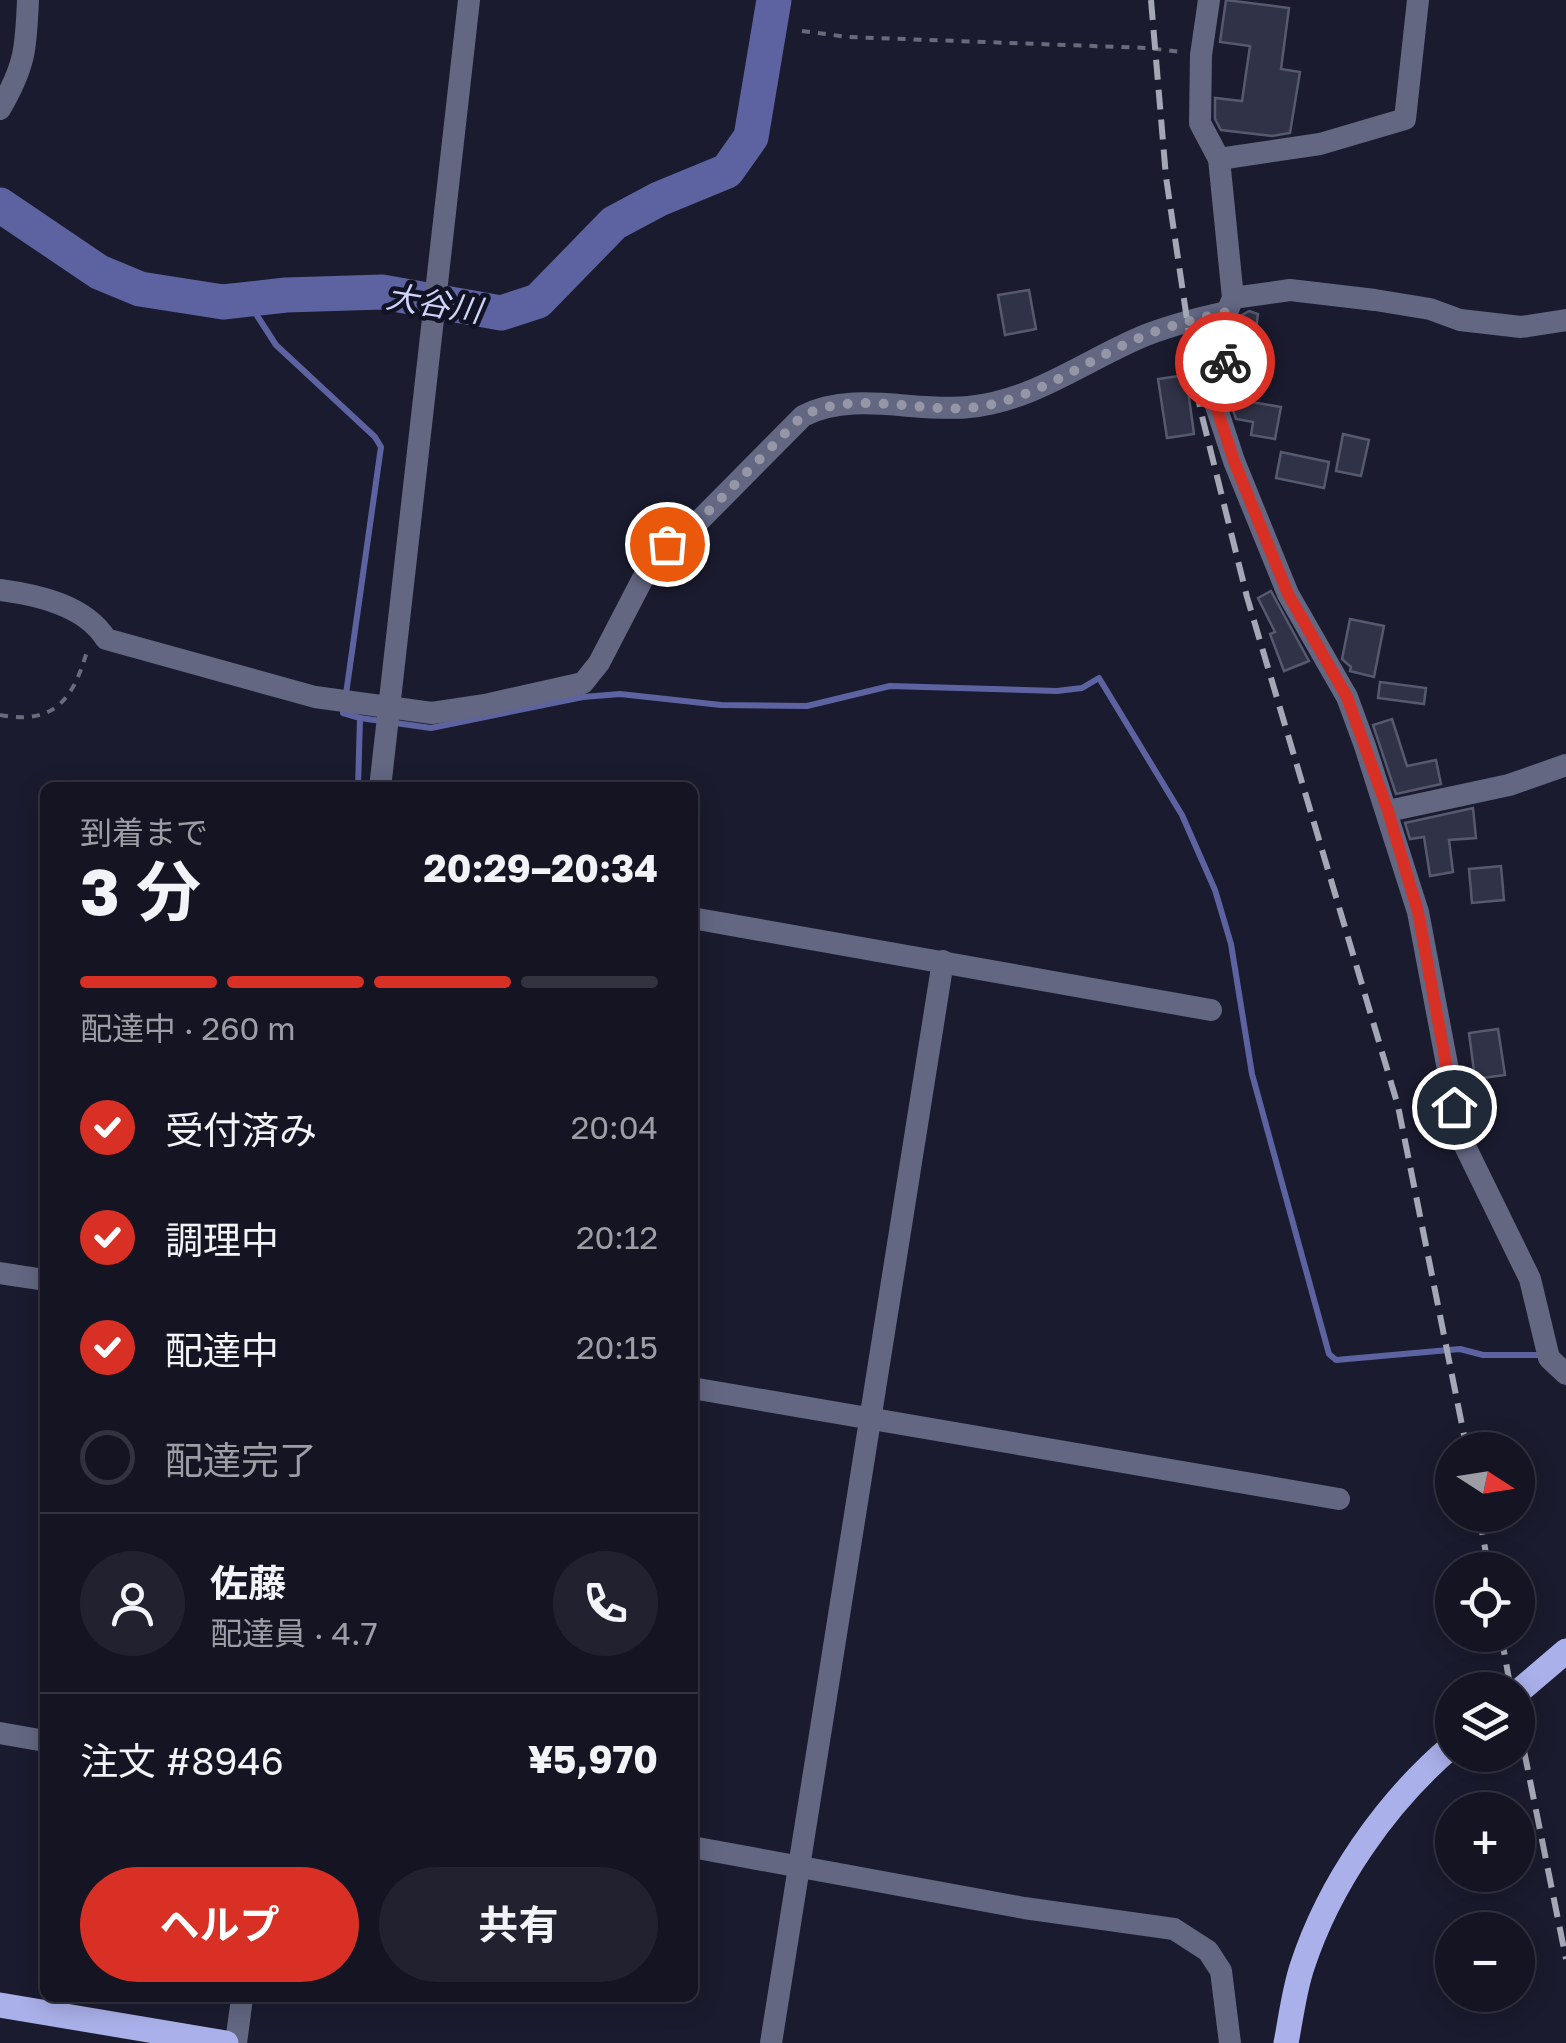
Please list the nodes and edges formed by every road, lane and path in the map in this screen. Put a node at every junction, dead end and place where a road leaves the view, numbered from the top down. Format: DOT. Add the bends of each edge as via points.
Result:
graph roads {
  1 [pos="28,0"];
  2 [pos="469,0"];
  3 [pos="1210,0"];
  4 [pos="1418,0"];
  5 [pos="802,31"];
  6 [pos="1201,55"];
  7 [pos="0,109"];
  8 [pos="1219,159"];
  9 [pos="1230,305"];
  10 [pos="1566,320"];
  11 [pos="0,590"];
  12 [pos="99,628"];
  13 [pos="0,715"];
  14 [pos="388,719"];
  15 [pos="1566,765"];
  16 [pos="381,782"];
  17 [pos="1388,811"];
  18 [pos="698,919"];
  19 [pos="943,960"];
  20 [pos="1212,1010"];
  21 [pos="0,1273"];
  22 [pos="40,1279"];
  23 [pos="1566,1374"];
  24 [pos="698,1389"];
  25 [pos="870,1417"];
  26 [pos="1339,1500"];
  27 [pos="1566,1651"];
  28 [pos="1535,1677"];
  29 [pos="0,1733"];
  30 [pos="40,1739"];
  31 [pos="1435,1764"];
  32 [pos="698,1847"];
  33 [pos="802,1866"];
  34 [pos="241,2002"];
  35 [pos="0,2005"];
  36 [pos="226,2043"];
  37 [pos="236,2043"];
  38 [pos="771,2043"];
  39 [pos="1230,2043"];
  40 [pos="1286,2043"];
  1 -- 7 [label="street" via="26,52"];
  2 -- 14 [label="street"];
  3 -- 6 [label="street"];
  4 -- 8 [label="street" via="1405,119 1320,144"];
  5 -- 6 [label="path"];
  6 -- 8 [label="street" via="1200,123"];
  8 -- 9 [label="street"];
  9 -- 10 [label="street" via="1290,290 1521,327"];
  9 -- 14 [label="street" via="995,404 816,409 653,559 582,683"];
  9 -- 17 [label="street" via="1216,406 1288,594 1347,697"];
  11 -- 12 [label="street" via="76,610"];
  12 -- 13 [label="path" via="64,702 45,715"];
  12 -- 14 [label="street" via="106,639"];
  14 -- 16 [label="street"];
  15 -- 17 [label="street"];
  17 -- 23 [label="street" via="1421,928 1461,1138 1530,1279 1549,1358"];
  18 -- 19 [label="street"];
  19 -- 20 [label="street"];
  19 -- 25 [label="street"];
  21 -- 22 [label="street"];
  24 -- 25 [label="street"];
  25 -- 26 [label="street"];
  25 -- 33 [label="street"];
  27 -- 28 [label="main road"];
  29 -- 30 [label="street"];
  31 -- 40 [label="main road" via="1386,1814 1336,1892 1302,1968"];
  32 -- 33 [label="street"];
  33 -- 38 [label="street"];
  33 -- 39 [label="street" via="1174,1930 1208,1951 1221,1971"];
  34 -- 37 [label="street"];
  35 -- 36 [label="main road"];
}
